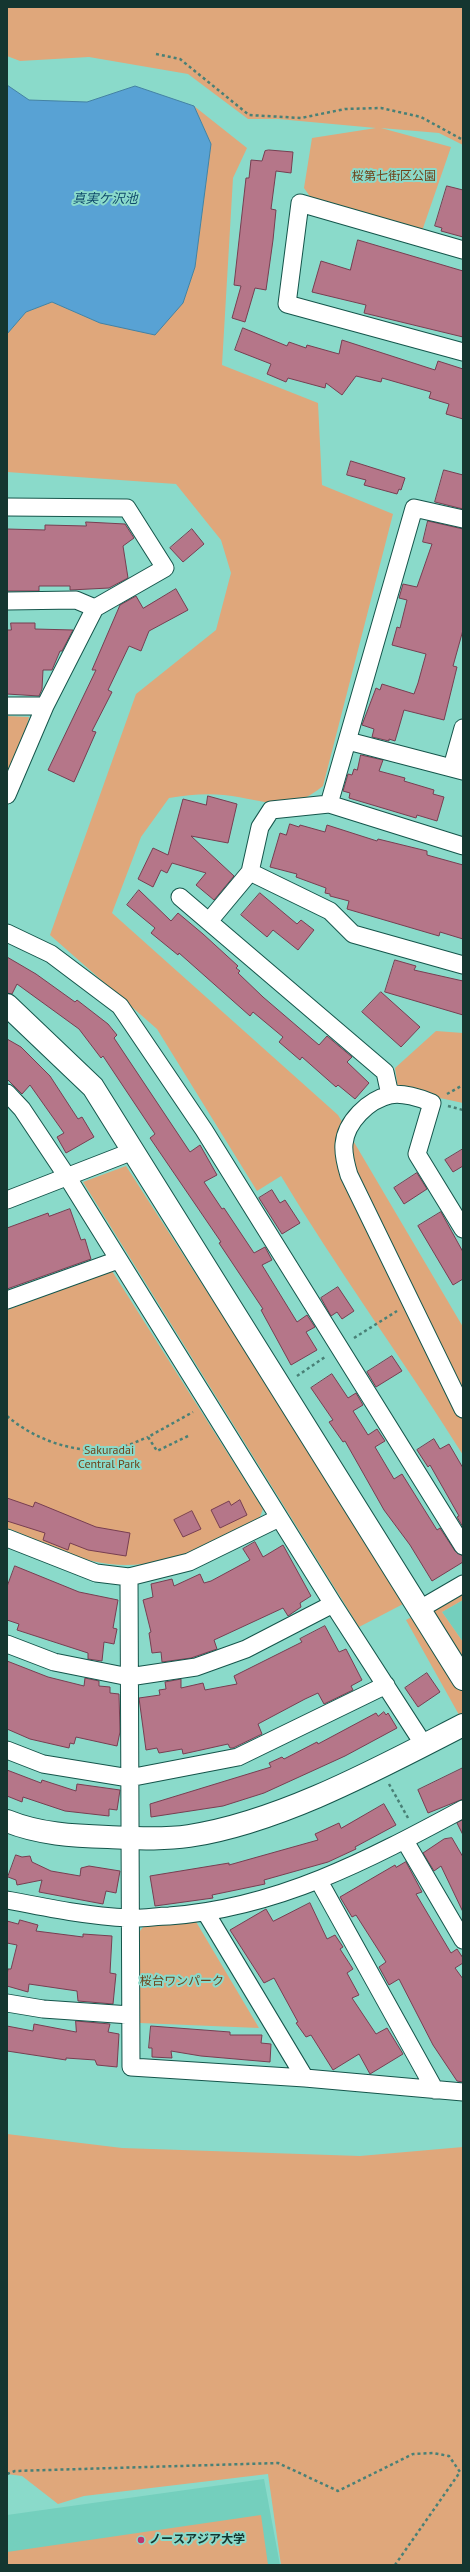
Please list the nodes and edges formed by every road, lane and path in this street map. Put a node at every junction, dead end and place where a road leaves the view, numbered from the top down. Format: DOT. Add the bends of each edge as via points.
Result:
graph roads {
  1 [pos="156,54"];
  2 [pos="463,140"];
  3 [pos="463,250"];
  4 [pos="463,352"];
  5 [pos="7,507"];
  6 [pos="463,519"];
  7 [pos="7,601"];
  8 [pos="95,608"];
  9 [pos="7,706"];
  10 [pos="45,706"];
  11 [pos="463,728"];
  12 [pos="348,740"];
  13 [pos="457,769"];
  14 [pos="7,795"];
  15 [pos="329,804"];
  16 [pos="463,846"];
  17 [pos="250,872"];
  18 [pos="180,897"];
  19 [pos="210,920"];
  20 [pos="7,933"];
  21 [pos="463,965"];
  22 [pos="7,1005"];
  23 [pos="463,1085"];
  24 [pos="7,1093"];
  25 [pos="390,1094"];
  26 [pos="442,1098"];
  27 [pos="133,1151"];
  28 [pos="68,1178"];
  29 [pos="7,1200"];
  30 [pos="463,1229"];
  31 [pos="118,1260"];
  32 [pos="7,1300"];
  33 [pos="411,1302"];
  34 [pos="338,1348"];
  35 [pos="282,1386"];
  36 [pos="208,1403"];
  37 [pos="463,1409"];
  38 [pos="7,1416"];
  39 [pos="188,1436"];
  40 [pos="148,1437"];
  41 [pos="279,1518"];
  42 [pos="7,1538"];
  43 [pos="463,1546"];
  44 [pos="129,1577"];
  45 [pos="463,1584"];
  46 [pos="333,1604"];
  47 [pos="420,1608"];
  48 [pos="7,1644"];
  49 [pos="129,1677"];
  50 [pos="463,1678"];
  51 [pos="386,1685"];
  52 [pos="463,1725"];
  53 [pos="424,1745"];
  54 [pos="7,1750"];
  55 [pos="381,1768"];
  56 [pos="129,1778"];
  57 [pos="463,1809"];
  58 [pos="7,1822"];
  59 [pos="411,1837"];
  60 [pos="130,1838"];
  61 [pos="319,1881"];
  62 [pos="7,1900"];
  63 [pos="206,1913"];
  64 [pos="131,1918"];
  65 [pos="463,1940"];
  66 [pos="7,2003"];
  67 [pos="130,2015"];
  68 [pos="305,2078"];
  69 [pos="435,2090"];
  70 [pos="463,2092"];
  71 [pos="7,2474"];
  72 [pos="395,2565"];
  1 -- 2 [label="path" via="180,59 249,115 301,118 344,109 381,108 421,117"];
  3 -- 4 [label="street" via="300,203 287,304"];
  5 -- 8 [label="street" via="127,508 165,568"];
  6 -- 12 [label="street" via="414,508"];
  7 -- 8 [label="street" via="76,600"];
  8 -- 10 [label="street"];
  9 -- 10 [label="street"];
  10 -- 14 [label="street"];
  11 -- 13 [label="street"];
  12 -- 13 [label="street"];
  12 -- 15 [label="street"];
  15 -- 16 [label="street"];
  15 -- 17 [label="street" via="271,810 260,827"];
  17 -- 19 [label="street"];
  17 -- 21 [label="street" via="330,911 353,934"];
  18 -- 19 [label="street"];
  19 -- 25 [label="street" via="385,1072"];
  20 -- 34 [label="street" via="51,954 120,1006 204,1130"];
  22 -- 27 [label="street" via="93,1087"];
  23 -- 26 [label="path" via="455,1087"];
  24 -- 28 [label="street" via="22,1109"];
  25 -- 30 [label="street" via="423,1099 432,1103 417,1154"];
  25 -- 33 [label="street" via="355,1116 344,1144 345,1160 349,1175"];
  27 -- 28 [label="street"];
  27 -- 35 [label="street"];
  28 -- 29 [label="street"];
  28 -- 31 [label="street"];
  31 -- 32 [label="street"];
  31 -- 36 [label="street"];
  33 -- 34 [label="path"];
  33 -- 37 [label="street"];
  34 -- 35 [label="path"];
  34 -- 43 [label="street"];
  35 -- 47 [label="street"];
  36 -- 40 [label="path"];
  36 -- 41 [label="street"];
  38 -- 40 [label="path" via="22,1429 75,1450 118,1448"];
  39 -- 40 [label="path" via="157,1450"];
  41 -- 44 [label="street" via="189,1562"];
  41 -- 46 [label="street"];
  42 -- 44 [label="street" via="96,1573"];
  44 -- 49 [label="street"];
  45 -- 47 [label="street"];
  46 -- 49 [label="street" via="246,1649 196,1667"];
  46 -- 51 [label="street"];
  47 -- 50 [label="street"];
  48 -- 49 [label="street" via="54,1662"];
  49 -- 56 [label="street"];
  51 -- 53 [label="street"];
  51 -- 56 [label="street" via="238,1757"];
  52 -- 53 [label="street"];
  53 -- 55 [label="street"];
  54 -- 56 [label="street" via="43,1764"];
  55 -- 59 [label="path"];
  55 -- 60 [label="street" via="245,1823 189,1836"];
  56 -- 60 [label="street"];
  57 -- 59 [label="street"];
  58 -- 60 [label="street" via="30,1830 83,1837"];
  59 -- 61 [label="street"];
  59 -- 65 [label="street"];
  60 -- 64 [label="street"];
  61 -- 63 [label="street" via="236,1907"];
  61 -- 69 [label="street"];
  62 -- 64 [label="street" via="63,1911"];
  63 -- 64 [label="street"];
  63 -- 68 [label="street"];
  64 -- 67 [label="street"];
  66 -- 67 [label="street" via="43,2009"];
  67 -- 68 [label="street" via="131,2067"];
  68 -- 69 [label="street"];
  69 -- 70 [label="street"];
  71 -- 72 [label="path" via="15,2471 278,2463 338,2491 414,2454 433,2453 449,2456 460,2472"];
}
